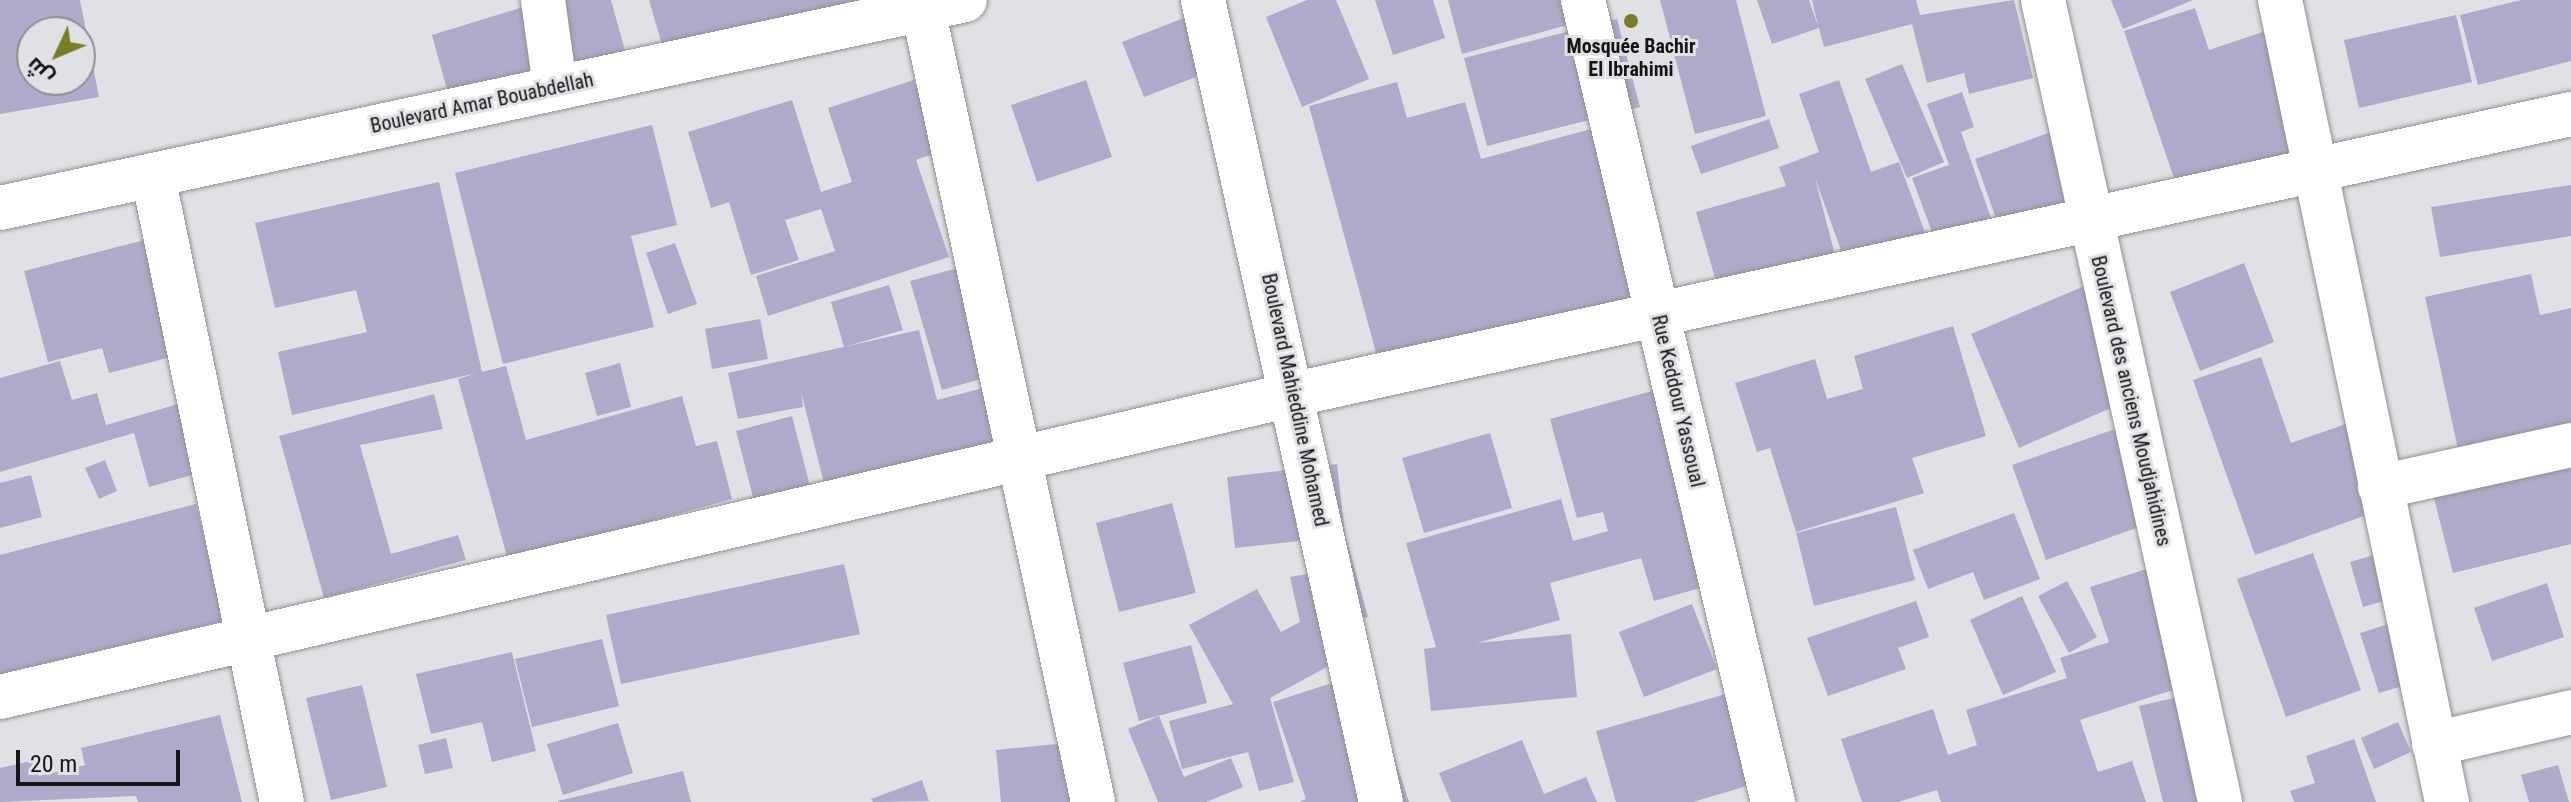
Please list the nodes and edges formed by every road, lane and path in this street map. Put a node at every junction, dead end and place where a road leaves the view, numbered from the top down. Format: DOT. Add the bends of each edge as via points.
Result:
graph roads {
  1 [pos="543,0"];
  2 [pos="965,0"];
  3 [pos="1203,0"];
  4 [pos="1583,0"];
  5 [pos="2043,0"];
  6 [pos="2280,0"];
  7 [pos="923,9"];
  8 [pos="555,87"];
  9 [pos="2571,114"];
  10 [pos="2315,172"];
  11 [pos="153,176"];
  12 [pos="0,208"];
  13 [pos="2092,223"];
  14 [pos="1659,318"];
  15 [pos="1295,394"];
  16 [pos="2571,445"];
  17 [pos="1020,459"];
  18 [pos="2380,487"];
  19 [pos="247,639"];
  20 [pos="0,697"];
  21 [pos="2571,712"];
  22 [pos="2434,744"];
  23 [pos="282,802"];
  24 [pos="1093,802"];
  25 [pos="1381,802"];
  26 [pos="1773,802"];
  27 [pos="2220,802"];
  28 [pos="2447,802"];
  1 -- 8 [label="street"];
  2 -- 7 [label="street, Boulevard Amar Bouabdellah"];
  3 -- 15 [label="street, Boulevard Mahieddine Mohamed"];
  4 -- 14 [label="street, Rue Keddour Yassoual"];
  5 -- 13 [label="street, Boulevard des anciens Moudjahidines"];
  6 -- 10 [label="street"];
  7 -- 8 [label="street, Boulevard Amar Bouabdellah"];
  7 -- 17 [label="street"];
  8 -- 11 [label="street, Boulevard Amar Bouabdellah"];
  9 -- 10 [label="street"];
  10 -- 13 [label="street"];
  10 -- 18 [label="street"];
  11 -- 12 [label="street, Boulevard Amar Bouabdellah"];
  11 -- 19 [label="street"];
  13 -- 14 [label="street"];
  13 -- 27 [label="street, Boulevard des anciens Moudjahidines"];
  14 -- 15 [label="street"];
  14 -- 26 [label="street, Rue Keddour Yassoual"];
  15 -- 17 [label="street"];
  15 -- 25 [label="street, Boulevard Mahieddine Mohamed"];
  16 -- 18 [label="street"];
  17 -- 19 [label="street"];
  17 -- 24 [label="street"];
  18 -- 22 [label="street"];
  19 -- 20 [label="street"];
  19 -- 23 [label="street"];
  21 -- 22 [label="street"];
  22 -- 28 [label="street"];
}
